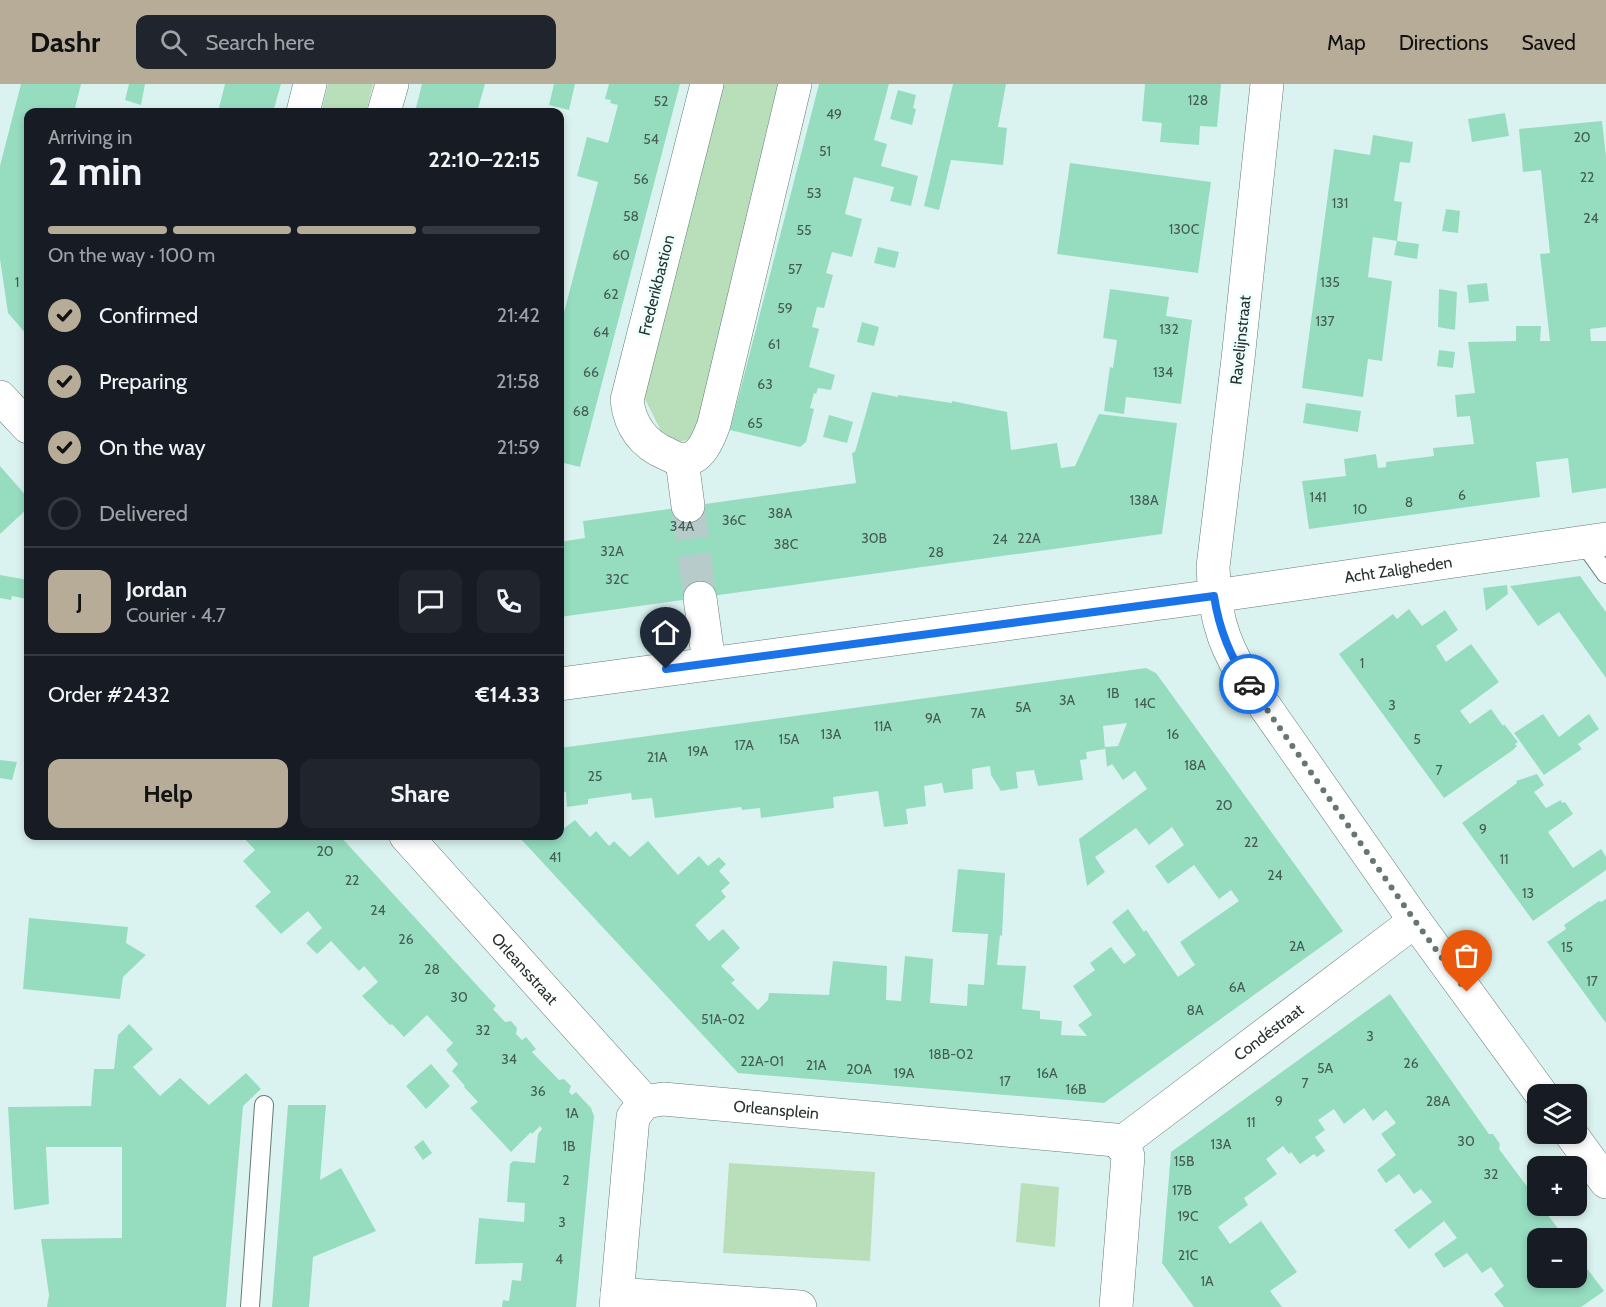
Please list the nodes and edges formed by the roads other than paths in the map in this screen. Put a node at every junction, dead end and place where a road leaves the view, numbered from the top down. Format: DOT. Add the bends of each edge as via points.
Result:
graph roads {
  1 [pos="310,84"];
  2 [pos="392,84"];
  3 [pos="707,84"];
  4 [pos="795,84"];
  5 [pos="1266,84"];
  6 [pos="304,108"];
  7 [pos="385,108"];
  8 [pos="0,397"];
  9 [pos="24,423"];
  10 [pos="682,460"];
  11 [pos="688,506"];
  12 [pos="1594,541"];
  13 [pos="1606,574"];
  14 [pos="1214,596"];
  15 [pos="700,598"];
  16 [pos="709,663"];
  17 [pos="564,683"];
  18 [pos="410,840"];
  19 [pos="1415,921"];
  20 [pos="1534,1084"];
  21 [pos="645,1102"];
  22 [pos="264,1105"];
  23 [pos="1120,1144"];
  24 [pos="1578,1144"];
  25 [pos="1606,1182"];
  26 [pos="616,1301"];
  27 [pos="250,1307"];
  28 [pos="800,1307"];
  29 [pos="1116,1307"];
  1 -- 6 [label="street"];
  2 -- 7 [label="street"];
  3 -- 10 [label="street, Frederikbastion" via="627,400 628,412 641,438 655,449"];
  4 -- 10 [label="street" via="714,424 702,449"];
  5 -- 14 [label="street, Ravelijnstraat" via="1213,567"];
  8 -- 9 [label="street"];
  10 -- 11 [label="street"];
  12 -- 13 [label="lane, Acht Zaligheden"];
  12 -- 14 [label="street, Acht Zaligheden"];
  14 -- 16 [label="street, Acht Zaligheden"];
  14 -- 19 [label="street, Ravelijnstraat" via="1220,626 1238,666"];
  15 -- 16 [label="street"];
  16 -- 17 [label="street, Acht Zaligheden"];
  18 -- 21 [label="street, Orleansstraat"];
  19 -- 20 [label="street, Ravelijnstraat"];
  19 -- 23 [label="street, Condéstraat"];
  21 -- 23 [label="street, Orleansplein" via="663,1099 1110,1139"];
  21 -- 26 [label="street" via="633,1117"];
  22 -- 27 [label="lane"];
  23 -- 29 [label="street" via="1128,1156"];
  24 -- 25 [label="street"];
  26 -- 28 [label="street"];
}
